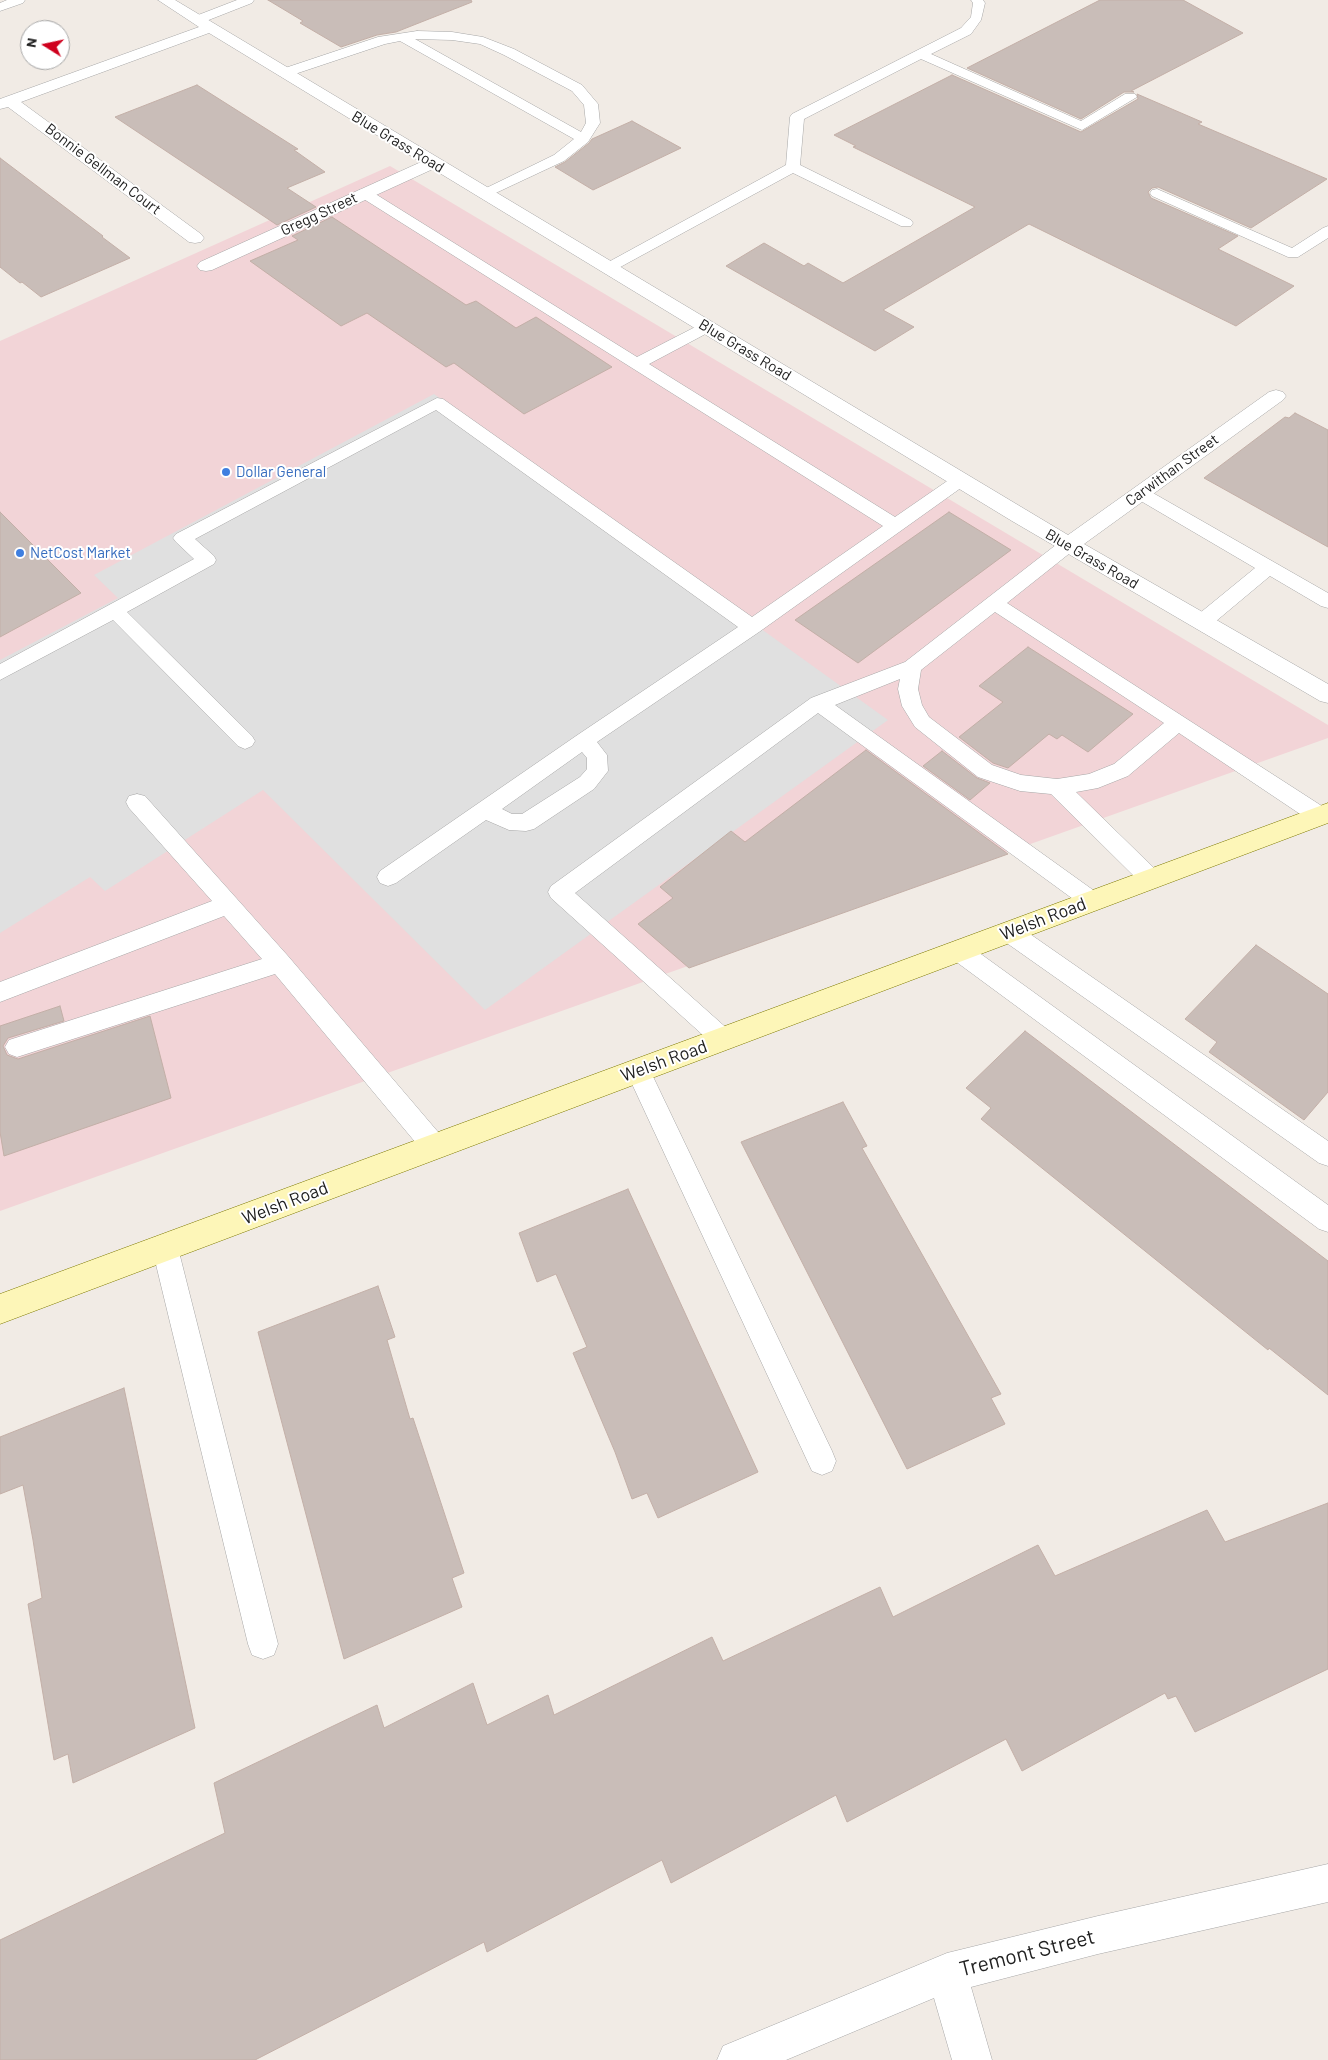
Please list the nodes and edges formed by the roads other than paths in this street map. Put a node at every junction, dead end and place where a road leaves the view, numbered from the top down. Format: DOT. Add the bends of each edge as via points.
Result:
graph roads {
  1 [pos="19,0"];
  2 [pos="165,0"];
  3 [pos="248,0"];
  4 [pos="977,0"];
  5 [pos="0,7"];
  6 [pos="204,24"];
  7 [pos="402,37"];
  8 [pos="920,54"];
  9 [pos="284,73"];
  10 [pos="1130,97"];
  11 [pos="5,102"];
  12 [pos="582,139"];
  13 [pos="433,163"];
  14 [pos="792,167"];
  15 [pos="364,193"];
  16 [pos="1157,193"];
  17 [pos="485,194"];
  18 [pos="906,223"];
  19 [pos="1328,231"];
  20 [pos="195,238"];
  21 [pos="206,266"];
  22 [pos="608,268"];
  23 [pos="706,327"];
  24 [pos="637,364"];
  25 [pos="1276,396"];
  26 [pos="959,480"];
  27 [pos="1140,493"];
  28 [pos="894,525"];
  29 [pos="1068,545"];
  30 [pos="1268,567"];
  31 [pos="1328,601"];
  32 [pos="994,603"];
  33 [pos="115,611"];
  34 [pos="1202,622"];
  35 [pos="752,628"];
  36 [pos="912,667"];
  37 [pos="0,673"];
  38 [pos="1328,694"];
  39 [pos="818,703"];
  40 [pos="1178,722"];
  41 [pos="245,741"];
  42 [pos="583,741"];
  43 [pos="1057,787"];
  44 [pos="137,802"];
  45 [pos="485,810"];
  46 [pos="1324,815"];
  47 [pos="388,877"];
  48 [pos="1151,879"];
  49 [pos="1092,901"];
  50 [pos="228,905"];
  51 [pos="1010,932"];
  52 [pos="959,951"];
  53 [pos="280,963"];
  54 [pos="0,992"];
  55 [pos="723,1039"];
  56 [pos="18,1047"];
  57 [pos="638,1071"];
  58 [pos="435,1147"];
  59 [pos="1328,1155"];
  60 [pos="1328,1220"];
  61 [pos="165,1248"];
  62 [pos="0,1309"];
  63 [pos="822,1461"];
  64 [pos="263,1644"];
  65 [pos="1328,1883"];
  66 [pos="948,1973"];
  67 [pos="737,2060"];
  68 [pos="972,2060"];
  1 -- 5 [label="lane"];
  2 -- 6 [label="street, Blue Grass Road"];
  3 -- 6 [label="lane"];
  4 -- 8 [label="lane" via="977,17 966,31"];
  6 -- 9 [label="street, Blue Grass Road"];
  6 -- 11 [label="street, Bonnie Gellman Court"];
  7 -- 9 [label="lane" via="352,49"];
  7 -- 12 [label="lane"];
  7 -- 12 [label="lane" via="452,36 483,41 577,88 591,104 593,123"];
  8 -- 10 [label="lane" via="1082,126"];
  8 -- 14 [label="lane" via="796,117"];
  9 -- 13 [label="street, Blue Grass Road"];
  11 -- 20 [label="street, Bonnie Gellman Court"];
  12 -- 17 [label="lane" via="559,158"];
  13 -- 15 [label="street, Gregg Street"];
  13 -- 17 [label="street, Blue Grass Road"];
  14 -- 18 [label="lane"];
  14 -- 22 [label="lane"];
  15 -- 21 [label="street, Gregg Street"];
  15 -- 24 [label="lane"];
  16 -- 19 [label="lane" via="1293,254"];
  17 -- 22 [label="street, Blue Grass Road"];
  22 -- 23 [label="street, Blue Grass Road"];
  23 -- 24 [label="lane"];
  23 -- 26 [label="street, Blue Grass Road"];
  24 -- 28 [label="lane"];
  25 -- 27 [label="street, Carwithan Street"];
  26 -- 28 [label="lane"];
  26 -- 29 [label="street, Blue Grass Road"];
  27 -- 29 [label="street, Carwithan Street"];
  27 -- 30 [label="lane"];
  28 -- 35 [label="lane"];
  29 -- 32 [label="lane"];
  29 -- 34 [label="street, Blue Grass Road"];
  30 -- 31 [label="lane"];
  30 -- 34 [label="lane"];
  32 -- 36 [label="lane"];
  32 -- 40 [label="lane"];
  33 -- 35 [label="lane" via="207,560 182,538 437,403"];
  33 -- 37 [label="lane"];
  33 -- 41 [label="lane"];
  34 -- 38 [label="street, Blue Grass Road"];
  35 -- 42 [label="lane"];
  36 -- 39 [label="lane"];
  36 -- 43 [label="lane" via="908,689 912,706 922,722 984,771 1020,783"];
  39 -- 49 [label="lane"];
  39 -- 55 [label="lane" via="559,892"];
  40 -- 43 [label="lane" via="1121,770 1091,782"];
  40 -- 46 [label="lane"];
  42 -- 45 [label="lane"];
  42 -- 45 [label="lane" via="597,755 598,771 587,783 526,823 509,822"];
  43 -- 48 [label="lane"];
  44 -- 50 [label="lane"];
  45 -- 47 [label="lane"];
  46 -- 48 [label="street, Welsh Road"];
  48 -- 49 [label="street, Welsh Road"];
  49 -- 51 [label="street, Welsh Road"];
  50 -- 53 [label="lane"];
  50 -- 54 [label="lane"];
  51 -- 52 [label="street, Welsh Road"];
  51 -- 59 [label="lane"];
  52 -- 55 [label="street, Welsh Road"];
  52 -- 60 [label="lane"];
  53 -- 56 [label="lane"];
  53 -- 58 [label="lane"];
  55 -- 57 [label="street, Welsh Road"];
  57 -- 58 [label="street, Welsh Road"];
  57 -- 63 [label="lane"];
  58 -- 61 [label="street, Welsh Road"];
  61 -- 62 [label="street, Welsh Road"];
  61 -- 64 [label="lane"];
  65 -- 66 [label="street, Tremont Street"];
  66 -- 67 [label="street, Tremont Street"];
  66 -- 68 [label="street"];
}
